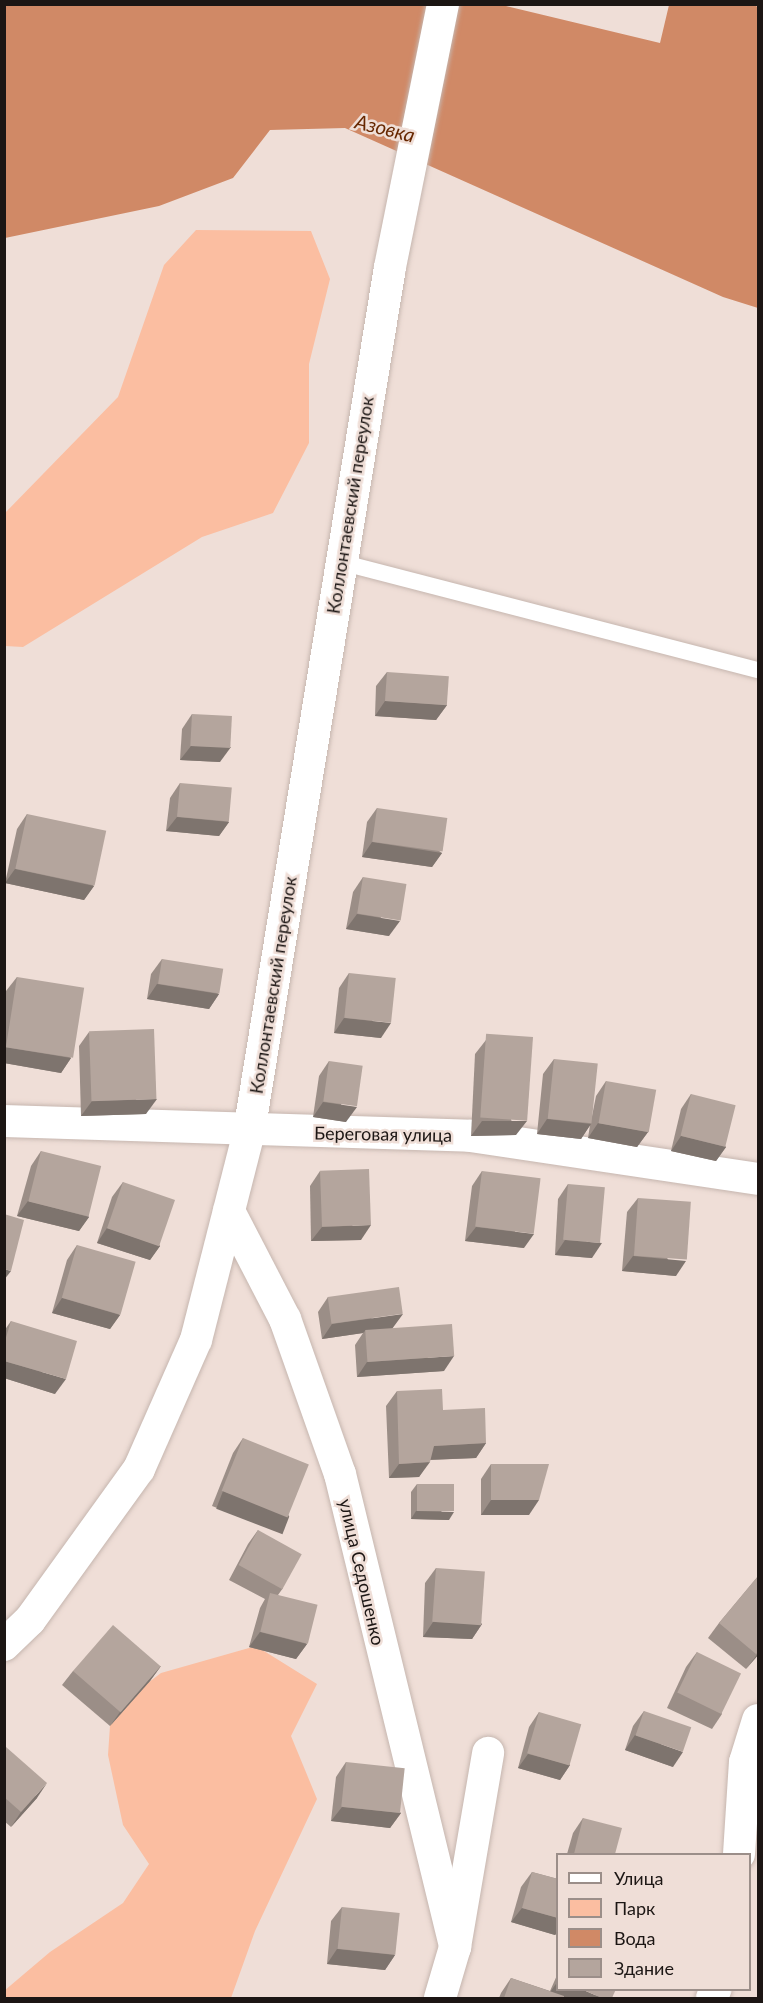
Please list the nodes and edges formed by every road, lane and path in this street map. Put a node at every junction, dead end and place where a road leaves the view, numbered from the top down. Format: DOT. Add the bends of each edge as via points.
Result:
graph roads {
  1 [pos="443,4"];
  2 [pos="340,562"];
  3 [pos="759,670"];
  4 [pos="4,1121"];
  5 [pos="249,1132"];
  6 [pos="759,1179"];
  7 [pos="229,1211"];
  8 [pos="4,1645"];
  9 [pos="759,1720"];
  10 [pos="488,1753"];
  11 [pos="739,1853"];
  12 [pos="455,1947"];
  13 [pos="440,1998"];
  1 -- 2 [label="street, Коллонтаевский переулок" via="390,267"];
  2 -- 3 [label="lane"];
  2 -- 5 [label="street, Коллонтаевский переулок"];
  4 -- 5 [label="street, Береговая улица"];
  5 -- 6 [label="street, Береговая улица" via="510,1139"];
  5 -- 7 [label="street, Коллонтаевский переулок"];
  7 -- 8 [label="street, Коллонтаевский переулок" via="196,1340 139,1469 30,1620"];
  7 -- 12 [label="street, улица Седошенко" via="285,1319 340,1474"];
  9 -- 11 [label="street" via="745,1762"];
  10 -- 12 [label="street"];
  12 -- 13 [label="street"];
}
